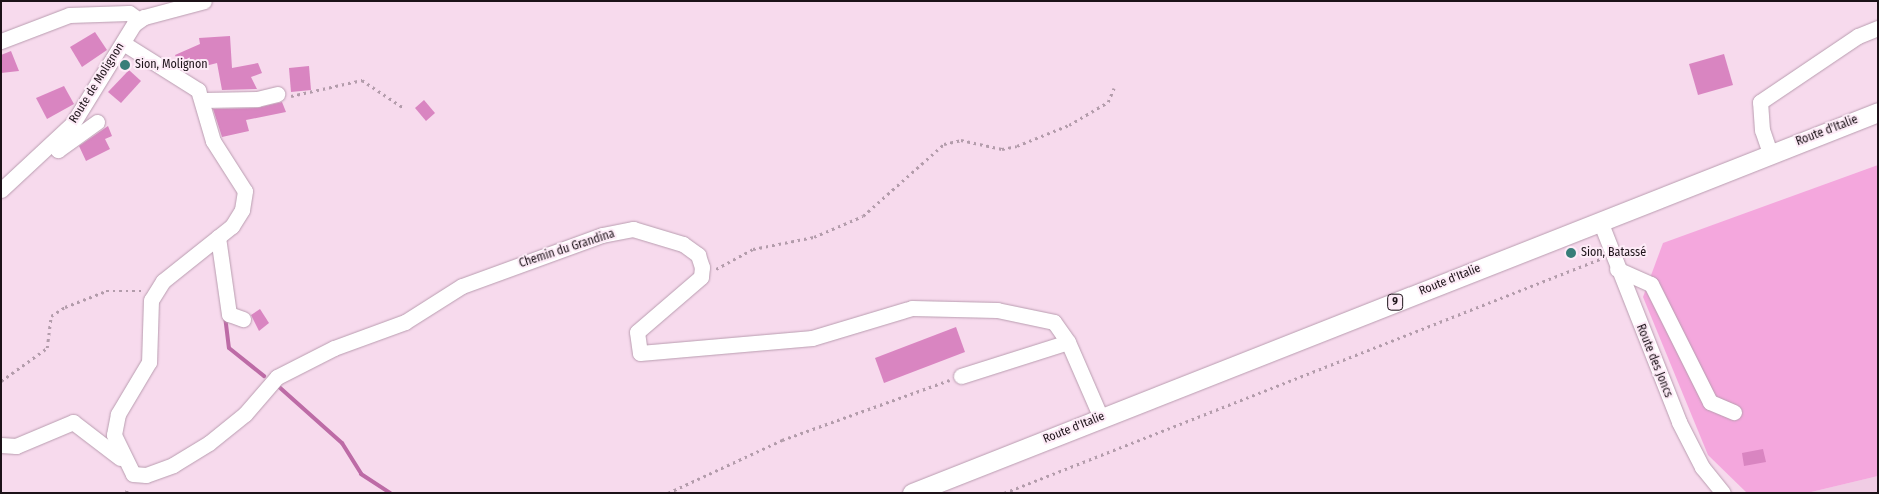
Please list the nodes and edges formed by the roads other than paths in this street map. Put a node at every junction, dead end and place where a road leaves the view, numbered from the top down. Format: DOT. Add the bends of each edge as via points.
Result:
graph roads {
  1 [pos="204,1"];
  2 [pos="139,20"];
  3 [pos="1878,28"];
  4 [pos="1,41"];
  5 [pos="123,43"];
  6 [pos="277,94"];
  7 [pos="203,100"];
  8 [pos="1878,112"];
  9 [pos="97,122"];
  10 [pos="53,144"];
  11 [pos="1770,153"];
  12 [pos="1,190"];
  13 [pos="1600,221"];
  14 [pos="218,237"];
  15 [pos="1617,269"];
  16 [pos="243,319"];
  17 [pos="1068,342"];
  18 [pos="961,376"];
  19 [pos="1734,412"];
  20 [pos="1101,418"];
  21 [pos="1,445"];
  22 [pos="133,474"];
  23 [pos="912,493"];
  24 [pos="1723,493"];
  1 -- 2 [label="street"];
  2 -- 4 [label="street" via="129,13 69,15"];
  2 -- 5 [label="street, Route de Molignon"];
  3 -- 11 [label="street" via="1858,36 1760,102 1762,130"];
  5 -- 7 [label="street" via="182,77"];
  5 -- 10 [label="street, Route de Molignon" via="86,106"];
  6 -- 7 [label="street" via="257,99"];
  7 -- 14 [label="street" via="213,141 245,191 242,210 232,226"];
  8 -- 11 [label="main road, Route d'Italie / 9"];
  9 -- 10 [label="street" via="58,150"];
  10 -- 12 [label="street, Route de Molignon"];
  11 -- 13 [label="main road, Route d'Italie / 9"];
  13 -- 15 [label="street, Route des Joncs"];
  13 -- 20 [label="main road, Route d'Italie / 9"];
  14 -- 16 [label="street" via="229,314"];
  14 -- 22 [label="street" via="163,281 151,300 149,362 118,414 114,435"];
  15 -- 19 [label="street" via="1651,284 1710,402"];
  15 -- 24 [label="street, Route des Joncs" via="1679,422 1702,467"];
  17 -- 18 [label="street"];
  17 -- 20 [label="street"];
  17 -- 22 [label="street, Chemin du Grandina" via="1054,322 997,310 912,308 812,338 640,353 637,332 701,277 698,255 683,244 633,229 602,235 462,286 405,322 310,360 277,377 246,414 209,443 173,465 146,475"];
  20 -- 23 [label="main road, Route d'Italie / 9"];
  21 -- 22 [label="street" via="16,446 73,422 112,450"];
}
